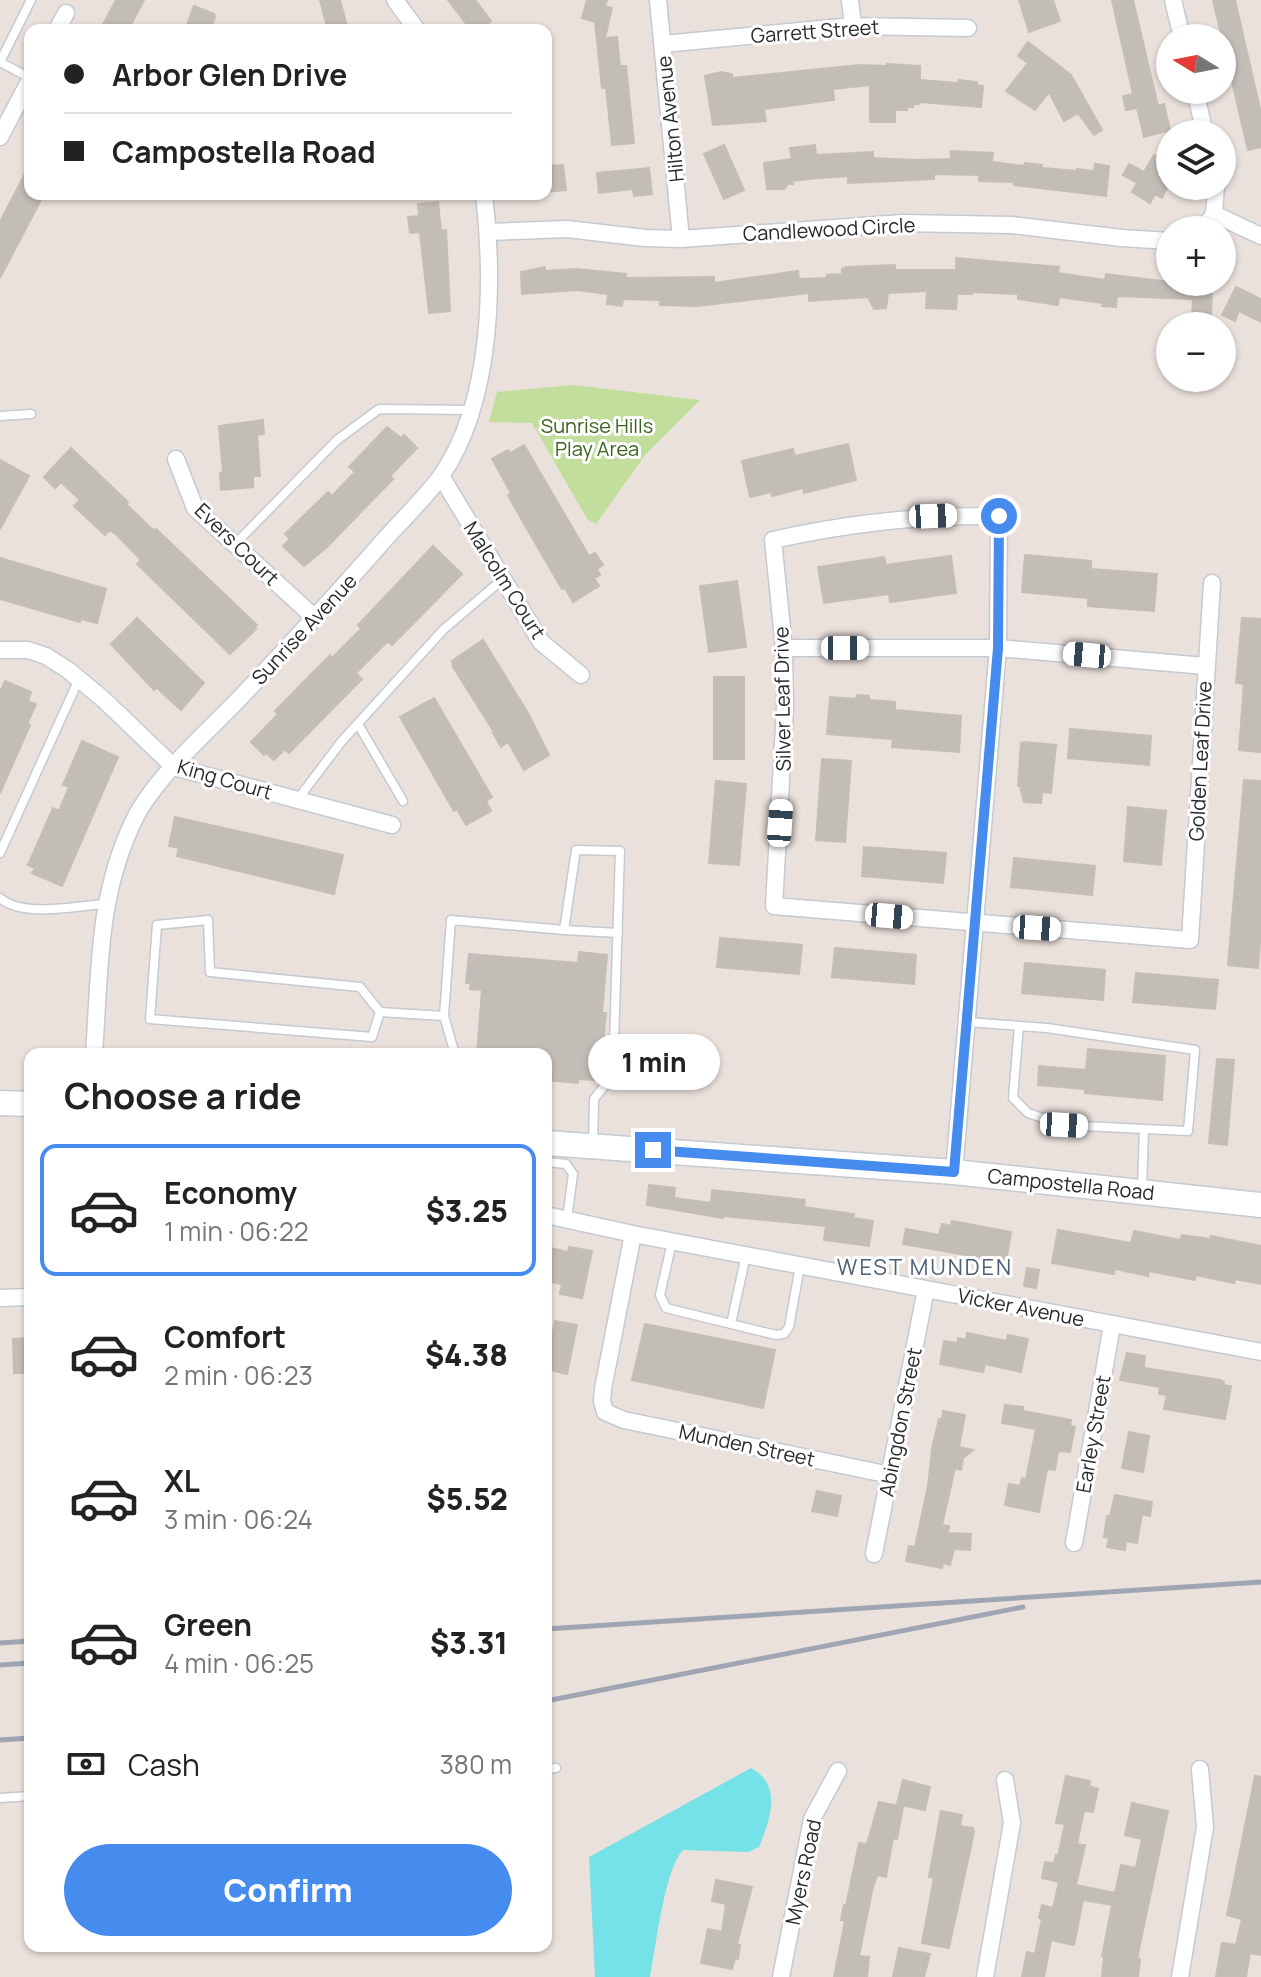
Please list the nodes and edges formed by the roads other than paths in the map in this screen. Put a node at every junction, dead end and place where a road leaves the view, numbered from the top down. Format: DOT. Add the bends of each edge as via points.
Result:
graph roads {
  1 [pos="31,0"];
  2 [pos="395,0"];
  3 [pos="658,0"];
  4 [pos="850,0"];
  5 [pos="1173,0"];
  6 [pos="66,13"];
  7 [pos="60,24"];
  8 [pos="413,24"];
  9 [pos="1179,24"];
  10 [pos="853,26"];
  11 [pos="968,28"];
  12 [pos="663,44"];
  13 [pos="24,76"];
  14 [pos="24,91"];
  15 [pos="0,137"];
  16 [pos="485,200"];
  17 [pos="1215,200"];
  18 [pos="1214,214"];
  19 [pos="488,232"];
  20 [pos="1261,236"];
  21 [pos="681,239"];
  22 [pos="1156,240"];
  23 [pos="471,410"];
  24 [pos="31,414"];
  25 [pos="0,416"];
  26 [pos="176,459"];
  27 [pos="441,476"];
  28 [pos="234,544"];
  29 [pos="503,579"];
  30 [pos="1212,583"];
  31 [pos="315,618"];
  32 [pos="784,648"];
  33 [pos="998,648"];
  34 [pos="0,650"];
  35 [pos="1205,666"];
  36 [pos="581,675"];
  37 [pos="79,679"];
  38 [pos="358,724"];
  39 [pos="174,767"];
  40 [pos="297,799"];
  41 [pos="403,801"];
  42 [pos="392,825"];
  43 [pos="0,853"];
  44 [pos="0,898"];
  45 [pos="105,904"];
  46 [pos="976,923"];
  47 [pos="564,930"];
  48 [pos="618,933"];
  49 [pos="380,1012"];
  50 [pos="444,1016"];
  51 [pos="967,1022"];
  52 [pos="1019,1026"];
  53 [pos="94,1048"];
  54 [pos="453,1048"];
  55 [pos="0,1103"];
  56 [pos="24,1104"];
  57 [pos="1144,1129"];
  58 [pos="552,1143"];
  59 [pos="593,1146"];
  60 [pos="552,1163"];
  61 [pos="954,1172"];
  62 [pos="1142,1192"];
  63 [pos="1261,1205"];
  64 [pos="552,1216"];
  65 [pos="567,1219"];
  66 [pos="633,1234"];
  67 [pos="672,1241"];
  68 [pos="746,1255"];
  69 [pos="800,1266"];
  70 [pos="926,1289"];
  71 [pos="24,1297"];
  72 [pos="0,1298"];
  73 [pos="731,1324"];
  74 [pos="1112,1325"];
  75 [pos="1261,1352"];
  76 [pos="890,1475"];
  77 [pos="1074,1543"];
  78 [pos="874,1554"];
  79 [pos="552,1768"];
  80 [pos="556,1768"];
  81 [pos="1200,1769"];
  82 [pos="838,1771"];
  83 [pos="1005,1780"];
  84 [pos="24,1796"];
  85 [pos="0,1798"];
  86 [pos="781,1977"];
  87 [pos="985,1977"];
  88 [pos="1180,1977"];
  1 -- 13 [label="lane" via="0,62"];
  2 -- 8 [label="street"];
  3 -- 12 [label="street, Hilton Avenue"];
  4 -- 10 [label="street"];
  5 -- 9 [label="street"];
  6 -- 7 [label="street"];
  10 -- 11 [label="street, Garrett Street"];
  10 -- 12 [label="street, Garrett Street"];
  12 -- 21 [label="street, Hilton Avenue"];
  14 -- 15 [label="street"];
  16 -- 19 [label="street, Sunrise Avenue"];
  17 -- 18 [label="street"];
  18 -- 20 [label="street"];
  19 -- 21 [label="street, Candlewood Circle" via="567,229"];
  19 -- 23 [label="street, Sunrise Avenue" via="488,312"];
  21 -- 22 [label="street, Candlewood Circle" via="964,223"];
  23 -- 27 [label="street, Sunrise Avenue"];
  23 -- 28 [label="lane" via="379,409 337,440"];
  24 -- 25 [label="lane"];
  26 -- 28 [label="street, Evers Court" via="195,508"];
  27 -- 29 [label="street, Malcolm Court"];
  27 -- 31 [label="street, Sunrise Avenue"];
  28 -- 31 [label="street, Evers Court"];
  29 -- 36 [label="street, Malcolm Court" via="541,642"];
  29 -- 38 [label="lane" via="444,629"];
  30 -- 35 [label="street, Golden Leaf Drive"];
  31 -- 39 [label="street, Sunrise Avenue"];
  32 -- 33 [label="street"];
  32 -- 33 [label="street, Silver Leaf Drive" via="773,540 914,517 999,516"];
  32 -- 46 [label="street, Silver Leaf Drive" via="774,906"];
  33 -- 35 [label="street"];
  33 -- 46 [label="street"];
  34 -- 37 [label="street, King Court" via="46,656"];
  35 -- 46 [label="street, Golden Leaf Drive" via="1190,940"];
  37 -- 39 [label="street, King Court"];
  37 -- 43 [label="lane"];
  38 -- 40 [label="lane"];
  38 -- 41 [label="lane"];
  39 -- 40 [label="street, King Court"];
  39 -- 45 [label="street, Sunrise Avenue" via="137,815 115,862"];
  40 -- 42 [label="street, King Court"];
  44 -- 45 [label="lane" via="21,910"];
  45 -- 53 [label="street, Sunrise Avenue"];
  46 -- 51 [label="street"];
  47 -- 48 [label="lane"];
  47 -- 48 [label="lane" via="576,850 620,851"];
  47 -- 50 [label="lane" via="451,920"];
  48 -- 59 [label="lane" via="613,1075 594,1099"];
  49 -- 49 [label="lane" via="372,1037 150,1019 157,925 208,920 210,972 360,987"];
  49 -- 50 [label="lane"];
  50 -- 54 [label="lane"];
  51 -- 52 [label="lane"];
  51 -- 61 [label="street"];
  52 -- 57 [label="lane" via="1013,1098 1028,1113 1064,1125"];
  52 -- 57 [label="lane" via="1195,1050 1188,1131"];
  55 -- 56 [label="main road"];
  57 -- 62 [label="lane"];
  58 -- 59 [label="main road, Campostella Road"];
  59 -- 61 [label="main road, Campostella Road"];
  60 -- 65 [label="lane" via="566,1164 573,1174"];
  61 -- 62 [label="main road, Campostella Road"];
  62 -- 63 [label="main road, Campostella Road"];
  64 -- 65 [label="street, Vicker Avenue"];
  65 -- 66 [label="street, Vicker Avenue"];
  66 -- 67 [label="street, Vicker Avenue"];
  66 -- 76 [label="street, Munden Street" via="603,1389 605,1412"];
  67 -- 68 [label="street, Vicker Avenue"];
  67 -- 73 [label="lane" via="662,1303"];
  68 -- 69 [label="street, Vicker Avenue"];
  68 -- 73 [label="lane"];
  69 -- 70 [label="street, Vicker Avenue"];
  69 -- 73 [label="lane" via="784,1334"];
  70 -- 74 [label="street, Vicker Avenue"];
  70 -- 76 [label="street, Abingdon Street"];
  71 -- 72 [label="street"];
  74 -- 75 [label="street, Vicker Avenue"];
  74 -- 77 [label="street, Earley Street"];
  76 -- 78 [label="street, Abingdon Street"];
  79 -- 80 [label="lane"];
  81 -- 88 [label="street" via="1205,1827"];
  82 -- 86 [label="street, Myers Road" via="812,1819"];
  83 -- 87 [label="street" via="1012,1823"];
  84 -- 85 [label="lane"];
}
